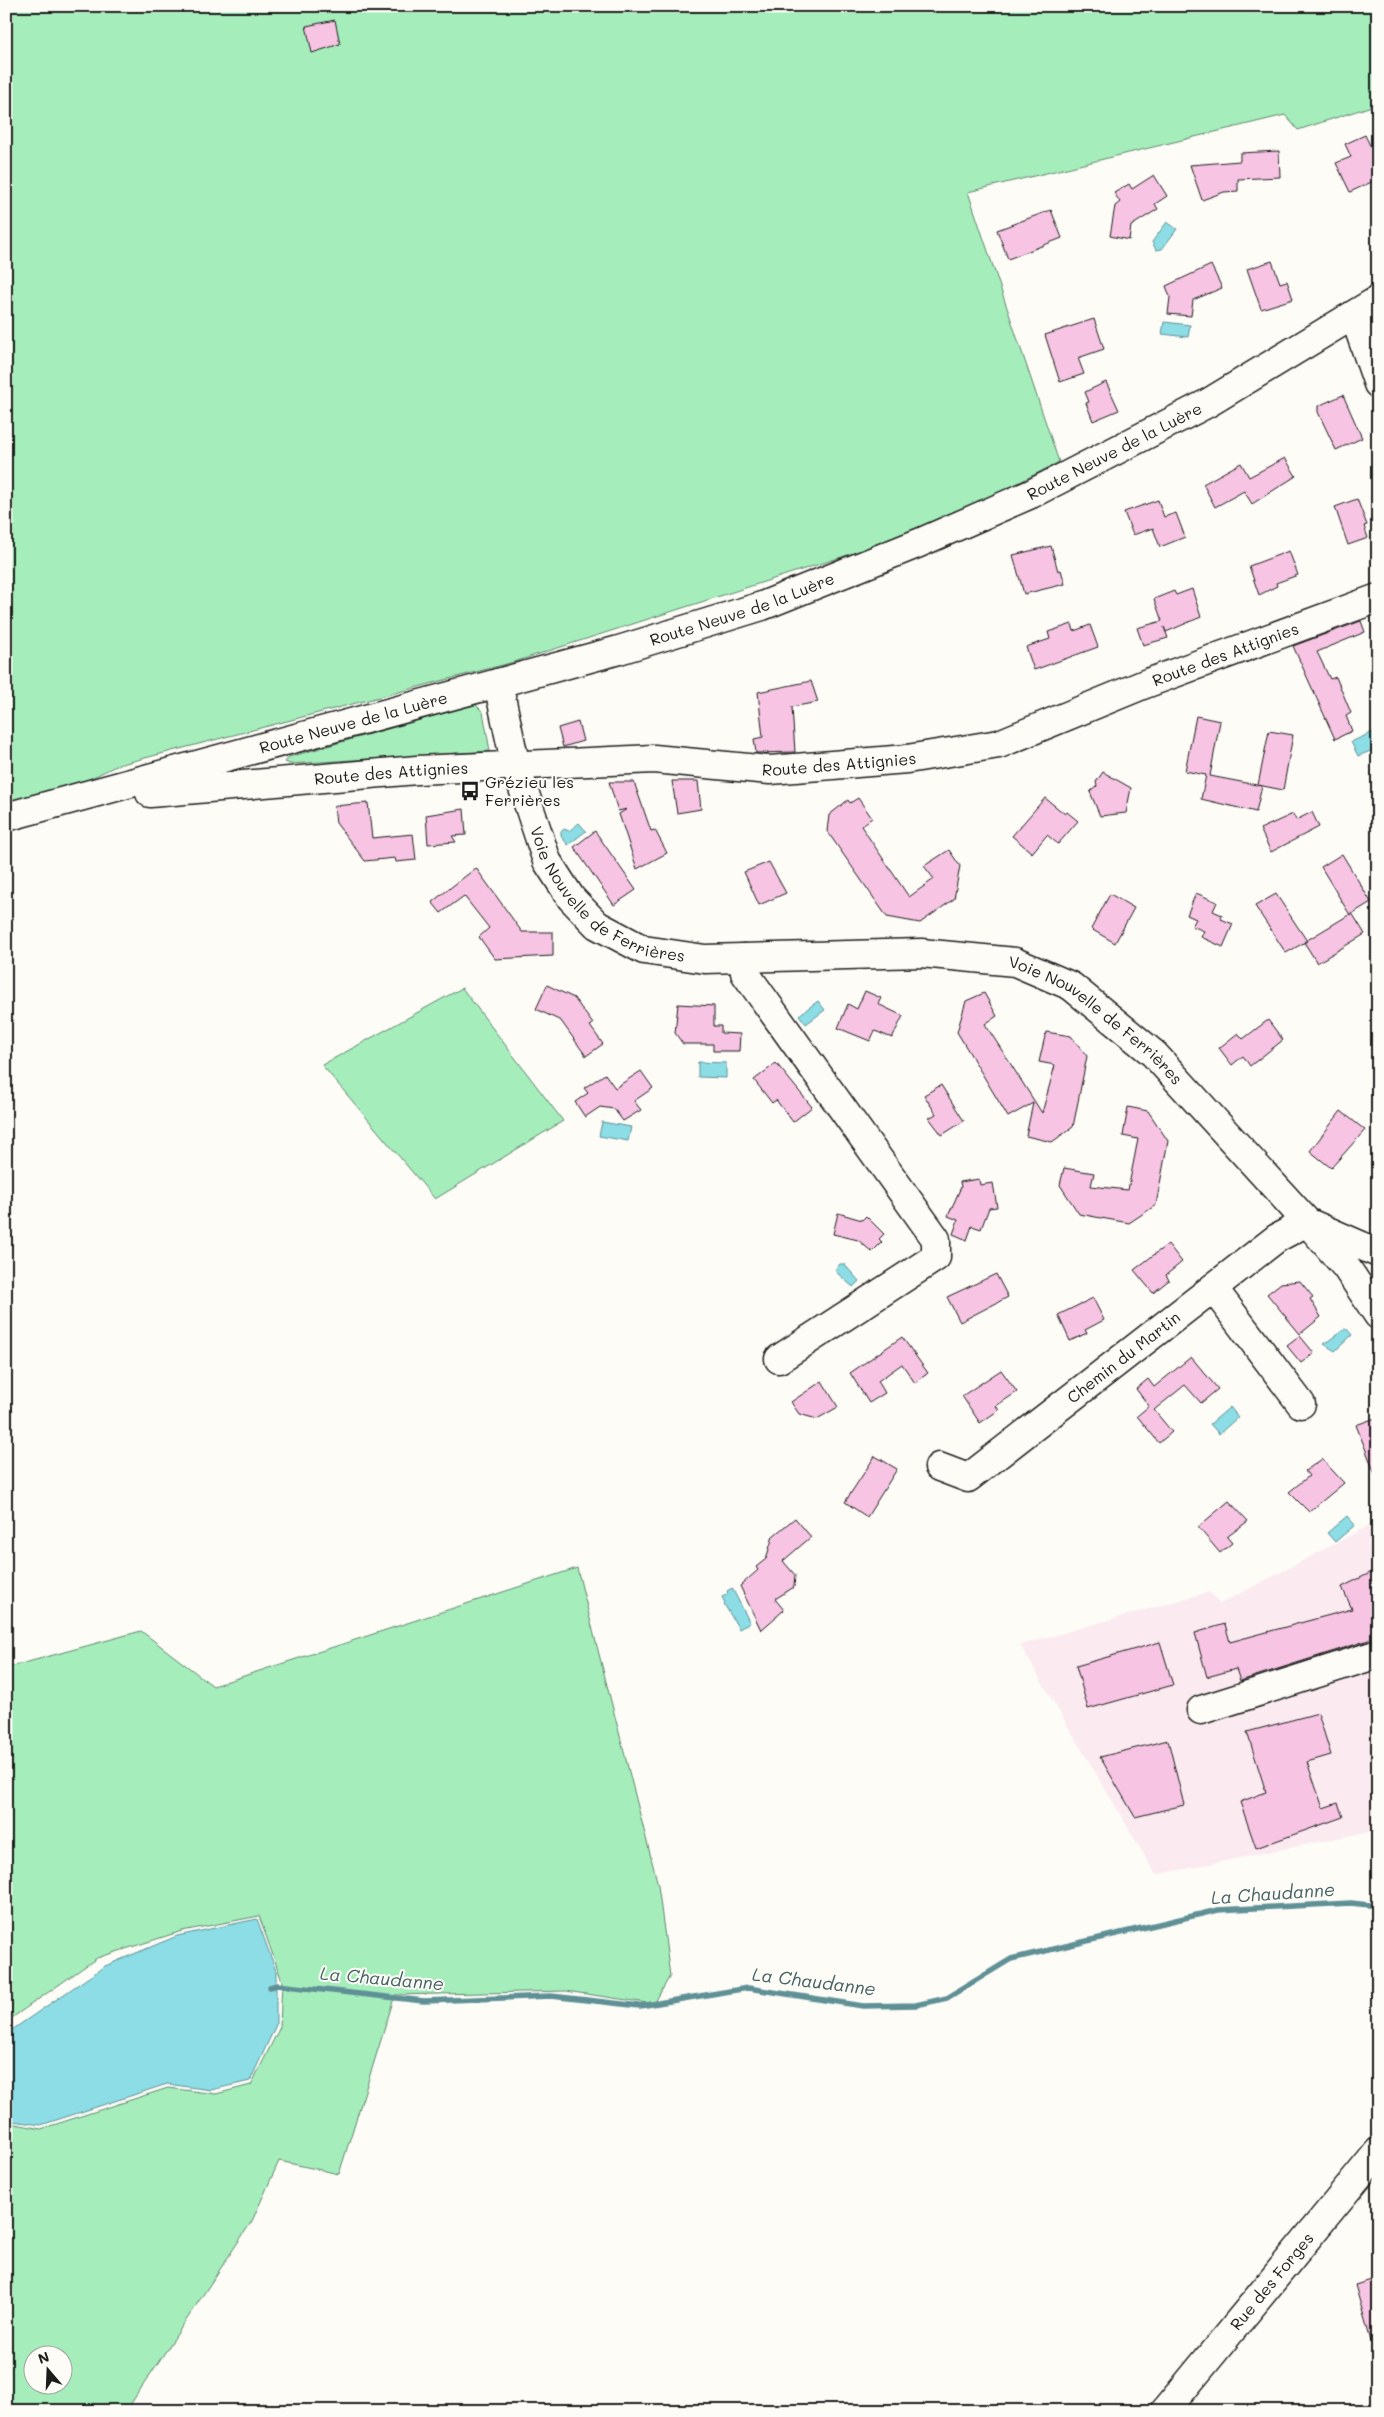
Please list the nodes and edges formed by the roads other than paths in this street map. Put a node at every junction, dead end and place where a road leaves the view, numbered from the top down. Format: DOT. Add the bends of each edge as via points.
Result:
graph roads {
  1 [pos="1378,300"];
  2 [pos="1354,315"];
  3 [pos="1378,384"];
  4 [pos="1378,598"];
  5 [pos="498,683"];
  6 [pos="253,752"];
  7 [pos="516,767"];
  8 [pos="275,784"];
  9 [pos="61,803"];
  10 [pos="6,817"];
  11 [pos="744,958"];
  12 [pos="1307,1222"];
  13 [pos="1378,1253"];
  14 [pos="1378,1257"];
  15 [pos="1213,1288"];
  16 [pos="1378,1314"];
  17 [pos="779,1359"];
  18 [pos="1301,1404"];
  19 [pos="939,1467"];
  20 [pos="1378,1654"];
  21 [pos="1201,1710"];
  22 [pos="1378,2152"];
  23 [pos="1164,2411"];
  1 -- 2 [label="street, Route Neuve de la Luère"];
  2 -- 3 [label="street"];
  2 -- 5 [label="street, Route Neuve de la Luère" via="1170,423 1031,494 919,543 762,606"];
  4 -- 7 [label="street, Route des Attignies" via="1145,684 999,744 907,759 770,770 654,759"];
  5 -- 6 [label="street, Route Neuve de la Luère"];
  5 -- 7 [label="street, Voie Nouvelle de Ferrières"];
  6 -- 8 [label="street" via="258,768"];
  6 -- 9 [label="street, Route Neuve de la Luère"];
  7 -- 8 [label="street, Route des Attignies" via="417,770"];
  7 -- 11 [label="street, Voie Nouvelle de Ferrières" via="547,862 571,898 597,925 644,950 705,959"];
  8 -- 9 [label="street, Route des Attignies"];
  9 -- 10 [label="street"];
  11 -- 12 [label="street, Voie Nouvelle de Ferrières" via="922,953 1015,962 1071,986 1154,1054"];
  11 -- 17 [label="street" via="745,973 936,1239 936,1257"];
  12 -- 13 [label="street, Voie Nouvelle de Ferrières"];
  12 -- 15 [label="street, Chemin du Martin" via="1277,1238"];
  12 -- 16 [label="street" via="1346,1267"];
  13 -- 14 [label="street"];
  15 -- 18 [label="street"];
  15 -- 19 [label="street, Chemin du Martin" via="968,1478"];
  20 -- 21 [label="street"];
  22 -- 23 [label="street, Rue des Forges"];
}
